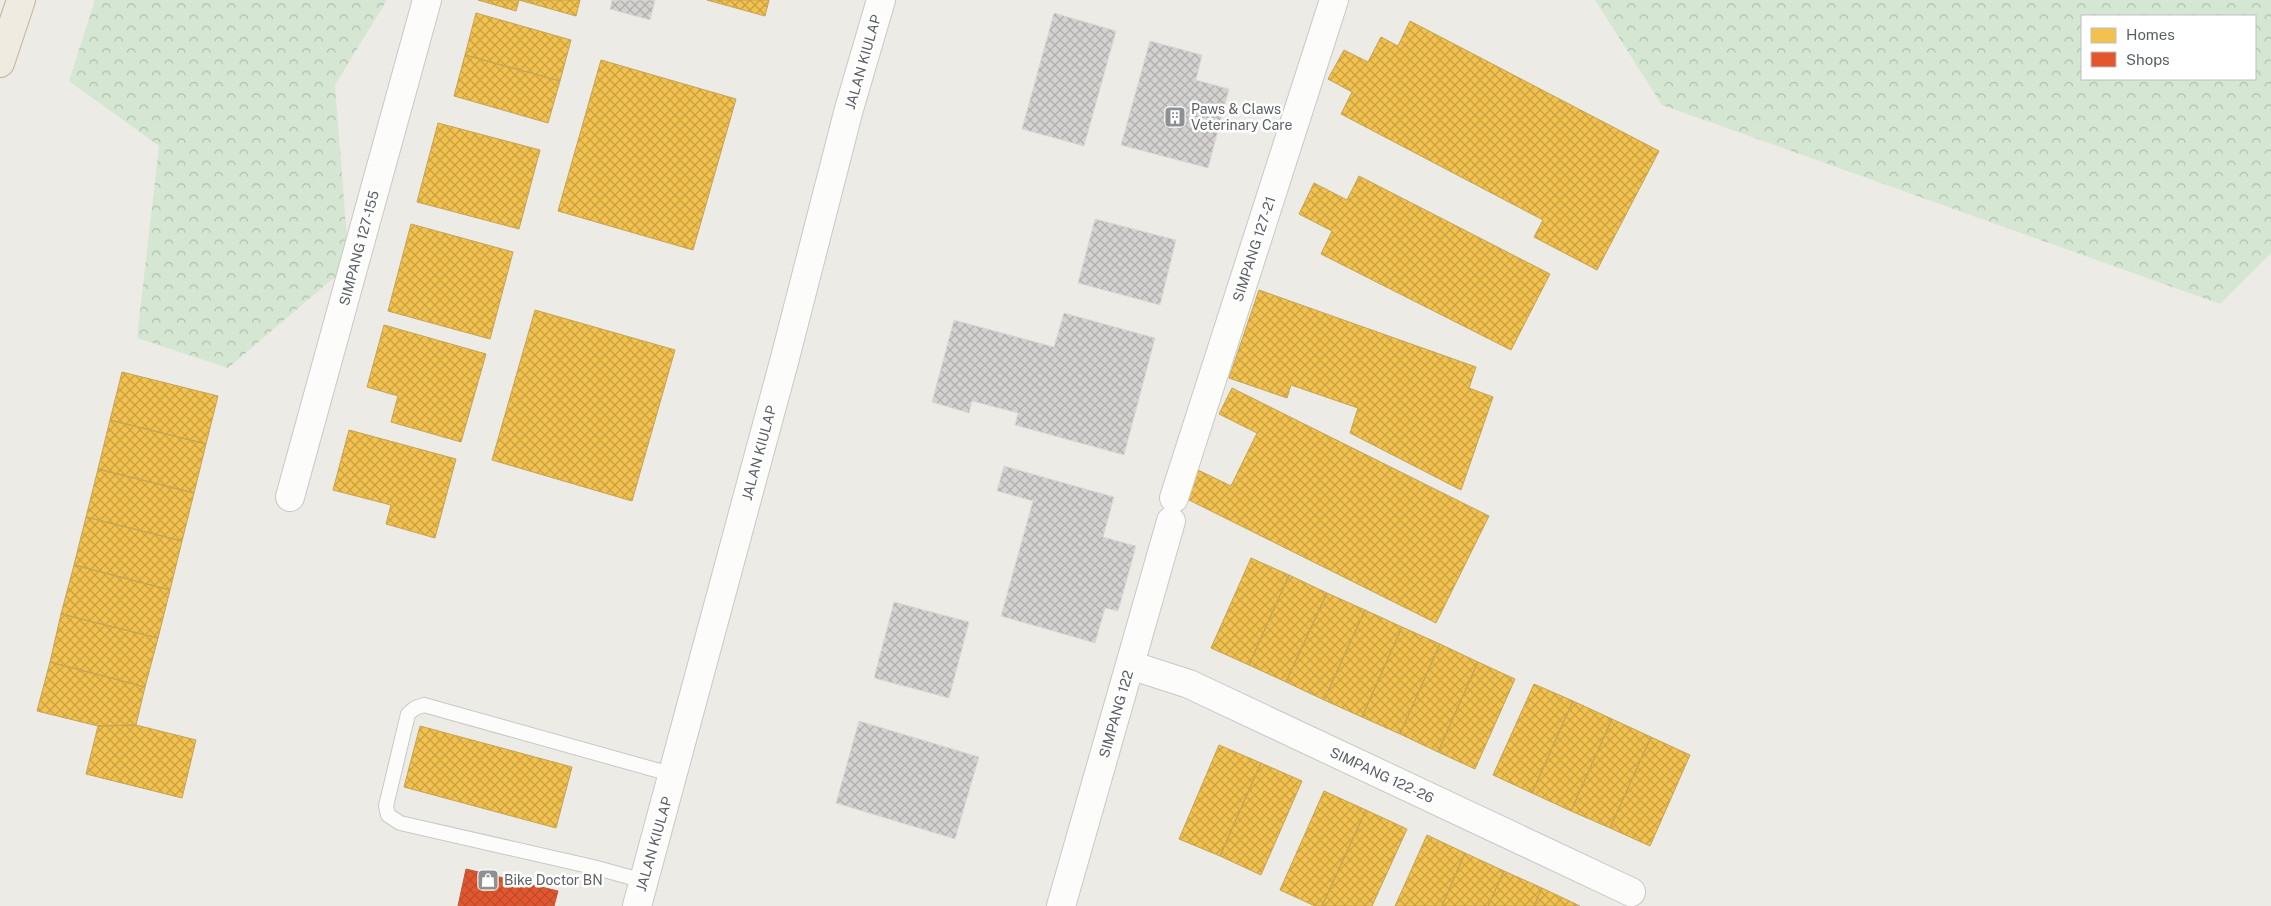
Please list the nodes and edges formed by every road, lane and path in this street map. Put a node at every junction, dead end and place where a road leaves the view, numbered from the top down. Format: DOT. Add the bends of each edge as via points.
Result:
graph roads {
  1 [pos="21,0"];
  2 [pos="428,0"];
  3 [pos="881,0"];
  4 [pos="1334,0"];
  5 [pos="0,63"];
  6 [pos="290,496"];
  7 [pos="1173,510"];
  8 [pos="1130,665"];
  9 [pos="674,775"];
  10 [pos="1631,892"];
  11 [pos="640,893"];
  12 [pos="1061,906"];
  1 -- 5 [label="highway"];
  2 -- 6 [label="street, SIMPANG 127-155"];
  3 -- 9 [label="street, JALAN KIULAP" via="849,109"];
  4 -- 7 [label="street, SIMPANG 127-21"];
  7 -- 8 [label="street, SIMPANG 122"];
  8 -- 10 [label="street, SIMPANG 122-26" via="1189,684"];
  8 -- 12 [label="street, SIMPANG 122"];
  9 -- 11 [label="street, JALAN KIULAP"];
  9 -- 11 [label="lane" via="424,706 408,714 386,806 388,815 400,824 593,867"];
}
